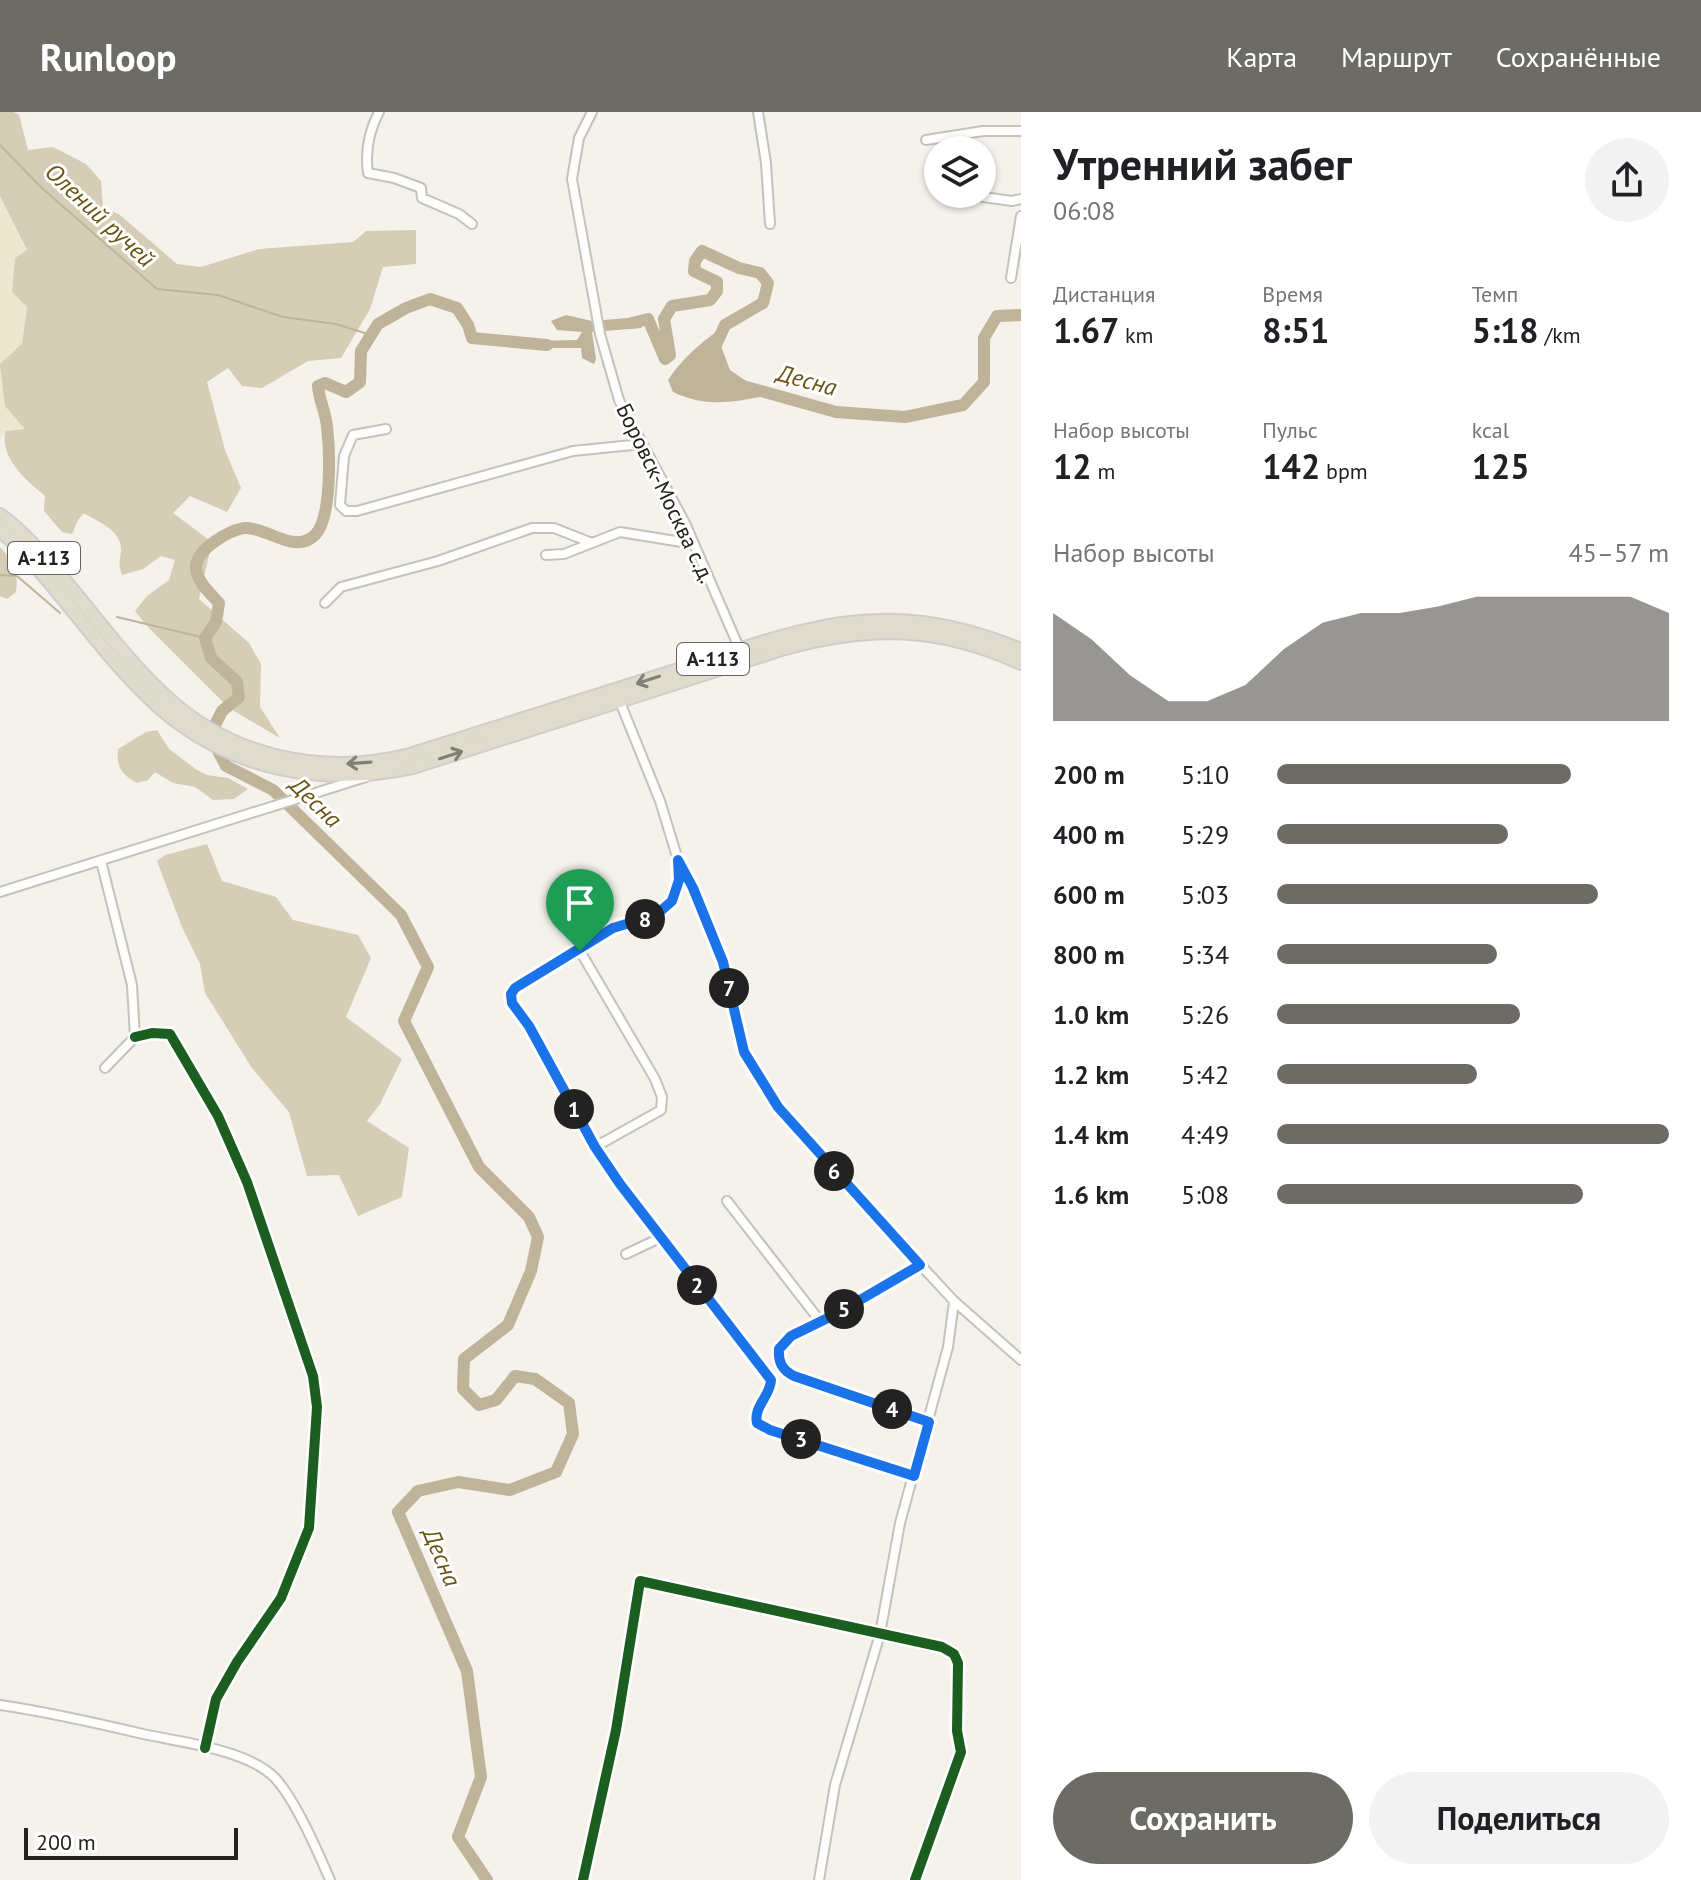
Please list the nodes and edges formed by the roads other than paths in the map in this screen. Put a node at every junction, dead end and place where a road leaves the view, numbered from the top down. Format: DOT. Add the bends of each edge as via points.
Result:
graph roads {
  1 [pos="379,112"];
  2 [pos="592,112"];
  3 [pos="758,112"];
  4 [pos="1021,131"];
  5 [pos="951,136"];
  6 [pos="996,199"];
  7 [pos="1021,199"];
  8 [pos="1021,216"];
  9 [pos="472,224"];
  10 [pos="770,224"];
  11 [pos="1011,278"];
  12 [pos="386,429"];
  13 [pos="642,444"];
  14 [pos="0,515"];
  15 [pos="0,530"];
  16 [pos="592,543"];
  17 [pos="694,544"];
  18 [pos="546,555"];
  19 [pos="325,603"];
  20 [pos="740,650"];
  21 [pos="1021,650"];
  22 [pos="1021,663"];
  23 [pos="161,700"];
  24 [pos="620,702"];
  25 [pos="308,769"];
  26 [pos="376,774"];
  27 [pos="678,860"];
  28 [pos="101,861"];
  29 [pos="0,892"];
  30 [pos="580,951"];
  31 [pos="135,1037"];
  32 [pos="105,1068"];
  33 [pos="595,1147"];
  34 [pos="727,1201"];
  35 [pos="662,1237"];
  36 [pos="626,1254"];
  37 [pos="920,1265"];
  38 [pos="954,1301"];
  39 [pos="820,1321"];
  40 [pos="1021,1360"];
  41 [pos="929,1422"];
  42 [pos="914,1476"];
  43 [pos="880,1634"];
  44 [pos="0,1705"];
  45 [pos="205,1748"];
  46 [pos="330,1880"];
  47 [pos="583,1880"];
  48 [pos="819,1880"];
  49 [pos="915,1880"];
  1 -- 9 [label="street" via="368,142 368,173 421,188 422,198"];
  2 -- 13 [label="street, Боровск-Москва с.д." via="579,138 572,179 600,334 619,400"];
  3 -- 10 [label="street"];
  4 -- 5 [label="street"];
  6 -- 7 [label="street"];
  8 -- 11 [label="street"];
  12 -- 13 [label="street" via="353,435 344,456 340,505 346,511 573,451"];
  13 -- 17 [label="street, Боровск-Москва с.д."];
  14 -- 23 [label="highway, А-113" via="57,572"];
  15 -- 23 [label="highway, А-113" via="116,660"];
  16 -- 17 [label="street" via="620,532"];
  16 -- 18 [label="street"];
  16 -- 19 [label="street" via="554,528 532,528 341,587"];
  17 -- 20 [label="street, Боровск-Москва с.д."];
  20 -- 21 [label="highway, А-113" via="821,627 898,620 962,630"];
  20 -- 25 [label="highway, А-113, one-way" via="410,755"];
  22 -- 24 [label="highway, А-113" via="938,635 865,632 785,648"];
  23 -- 25 [label="highway, А-113" via="180,724 222,749 275,769"];
  26 -- 24 [label="highway, А-113, one-way"];
  24 -- 27 [label="street"];
  25 -- 26 [label="highway, А-113"];
  26 -- 28 [label="street"];
  27 -- 30 [label="street" via="672,901 656,915 613,928"];
  27 -- 37 [label="street" via="723,962 744,1052 778,1107"];
  28 -- 29 [label="street"];
  28 -- 31 [label="street" via="132,985"];
  30 -- 33 [label="street" via="662,1097 661,1110"];
  30 -- 33 [label="street" via="515,988 511,998"];
  31 -- 32 [label="street"];
  31 -- 45 [label="street" via="170,1034 218,1116 269,1246 313,1376 317,1407 309,1528 281,1598 216,1699"];
  33 -- 35 [label="street"];
  34 -- 39 [label="street"];
  35 -- 36 [label="street"];
  35 -- 42 [label="street" via="771,1380 757,1423"];
  37 -- 38 [label="street"];
  37 -- 39 [label="street"];
  38 -- 40 [label="street"];
  38 -- 41 [label="street"];
  39 -- 41 [label="street" via="783,1343 779,1359 788,1373"];
  41 -- 42 [label="street"];
  42 -- 43 [label="street"];
  43 -- 47 [label="street" via="640,1581 616,1730"];
  43 -- 48 [label="street" via="835,1785"];
  43 -- 49 [label="street" via="942,1647 958,1663 961,1752"];
  44 -- 45 [label="street"];
  45 -- 46 [label="street" via="255,1764 276,1778"];
}
